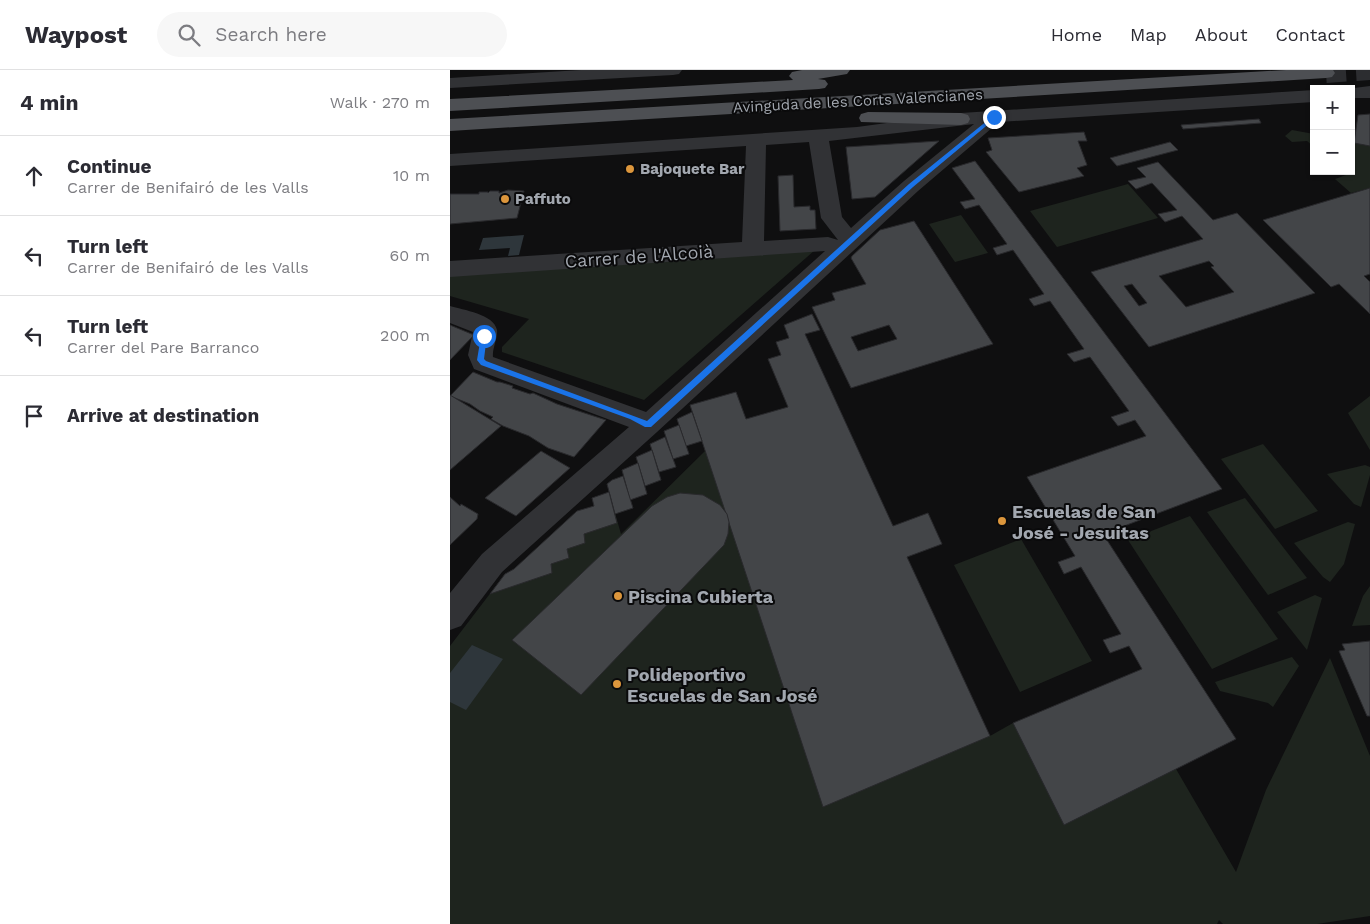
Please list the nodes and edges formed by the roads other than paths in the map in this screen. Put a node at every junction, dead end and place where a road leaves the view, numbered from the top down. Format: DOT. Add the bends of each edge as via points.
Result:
graph roads {
  1 [pos="502,70"];
  2 [pos="673,70"];
  3 [pos="450,73"];
  4 [pos="1326,73"];
  5 [pos="846,76"];
  6 [pos="450,83"];
  7 [pos="1370,92"];
  8 [pos="1355,93"];
  9 [pos="1310,96"];
  10 [pos="450,105"];
  11 [pos="704,110"];
  12 [pos="994,117"];
  13 [pos="961,119"];
  14 [pos="937,123"];
  15 [pos="450,125"];
  16 [pos="818,136"];
  17 [pos="756,145"];
  18 [pos="450,150"];
  19 [pos="450,160"];
  20 [pos="911,186"];
  21 [pos="839,242"];
  22 [pos="753,248"];
  23 [pos="450,269"];
  24 [pos="450,314"];
  25 [pos="648,425"];
  26 [pos="450,616"];
  1 -- 3 [label="street"];
  2 -- 6 [label="street"];
  4 -- 11 [label="main road, Avinguda de les Corts Valencianes"];
  5 -- 10 [label="main road, Avinguda de les Corts Valencianes" via="685,91"];
  7 -- 8 [label="street"];
  9 -- 12 [label="street, Avinguda de les Corts Valencianes"];
  11 -- 13 [label="main road" via="856,118"];
  11 -- 15 [label="main road, Avinguda de les Corts Valencianes"];
  12 -- 13 [label="street, Avinguda de les Corts Valencianes"];
  12 -- 20 [label="street"];
  13 -- 14 [label="street, Avinguda de les Corts Valencianes"];
  14 -- 16 [label="street, Avinguda de les Corts Valencianes"];
  14 -- 18 [label="street, Avinguda de les Corts Valencianes" via="880,123"];
  14 -- 20 [label="street" via="947,129 952,138 949,146"];
  16 -- 19 [label="street, Avinguda de les Corts Valencianes"];
  16 -- 21 [label="street"];
  17 -- 22 [label="street"];
  20 -- 21 [label="street"];
  21 -- 22 [label="street, Carrer de l'Alcoià"];
  21 -- 25 [label="street"];
  22 -- 23 [label="street, Carrer de l'Alcoià"];
  24 -- 25 [label="street" via="480,324 485,330 483,363"];
  25 -- 26 [label="street" via="492,563"];
}
